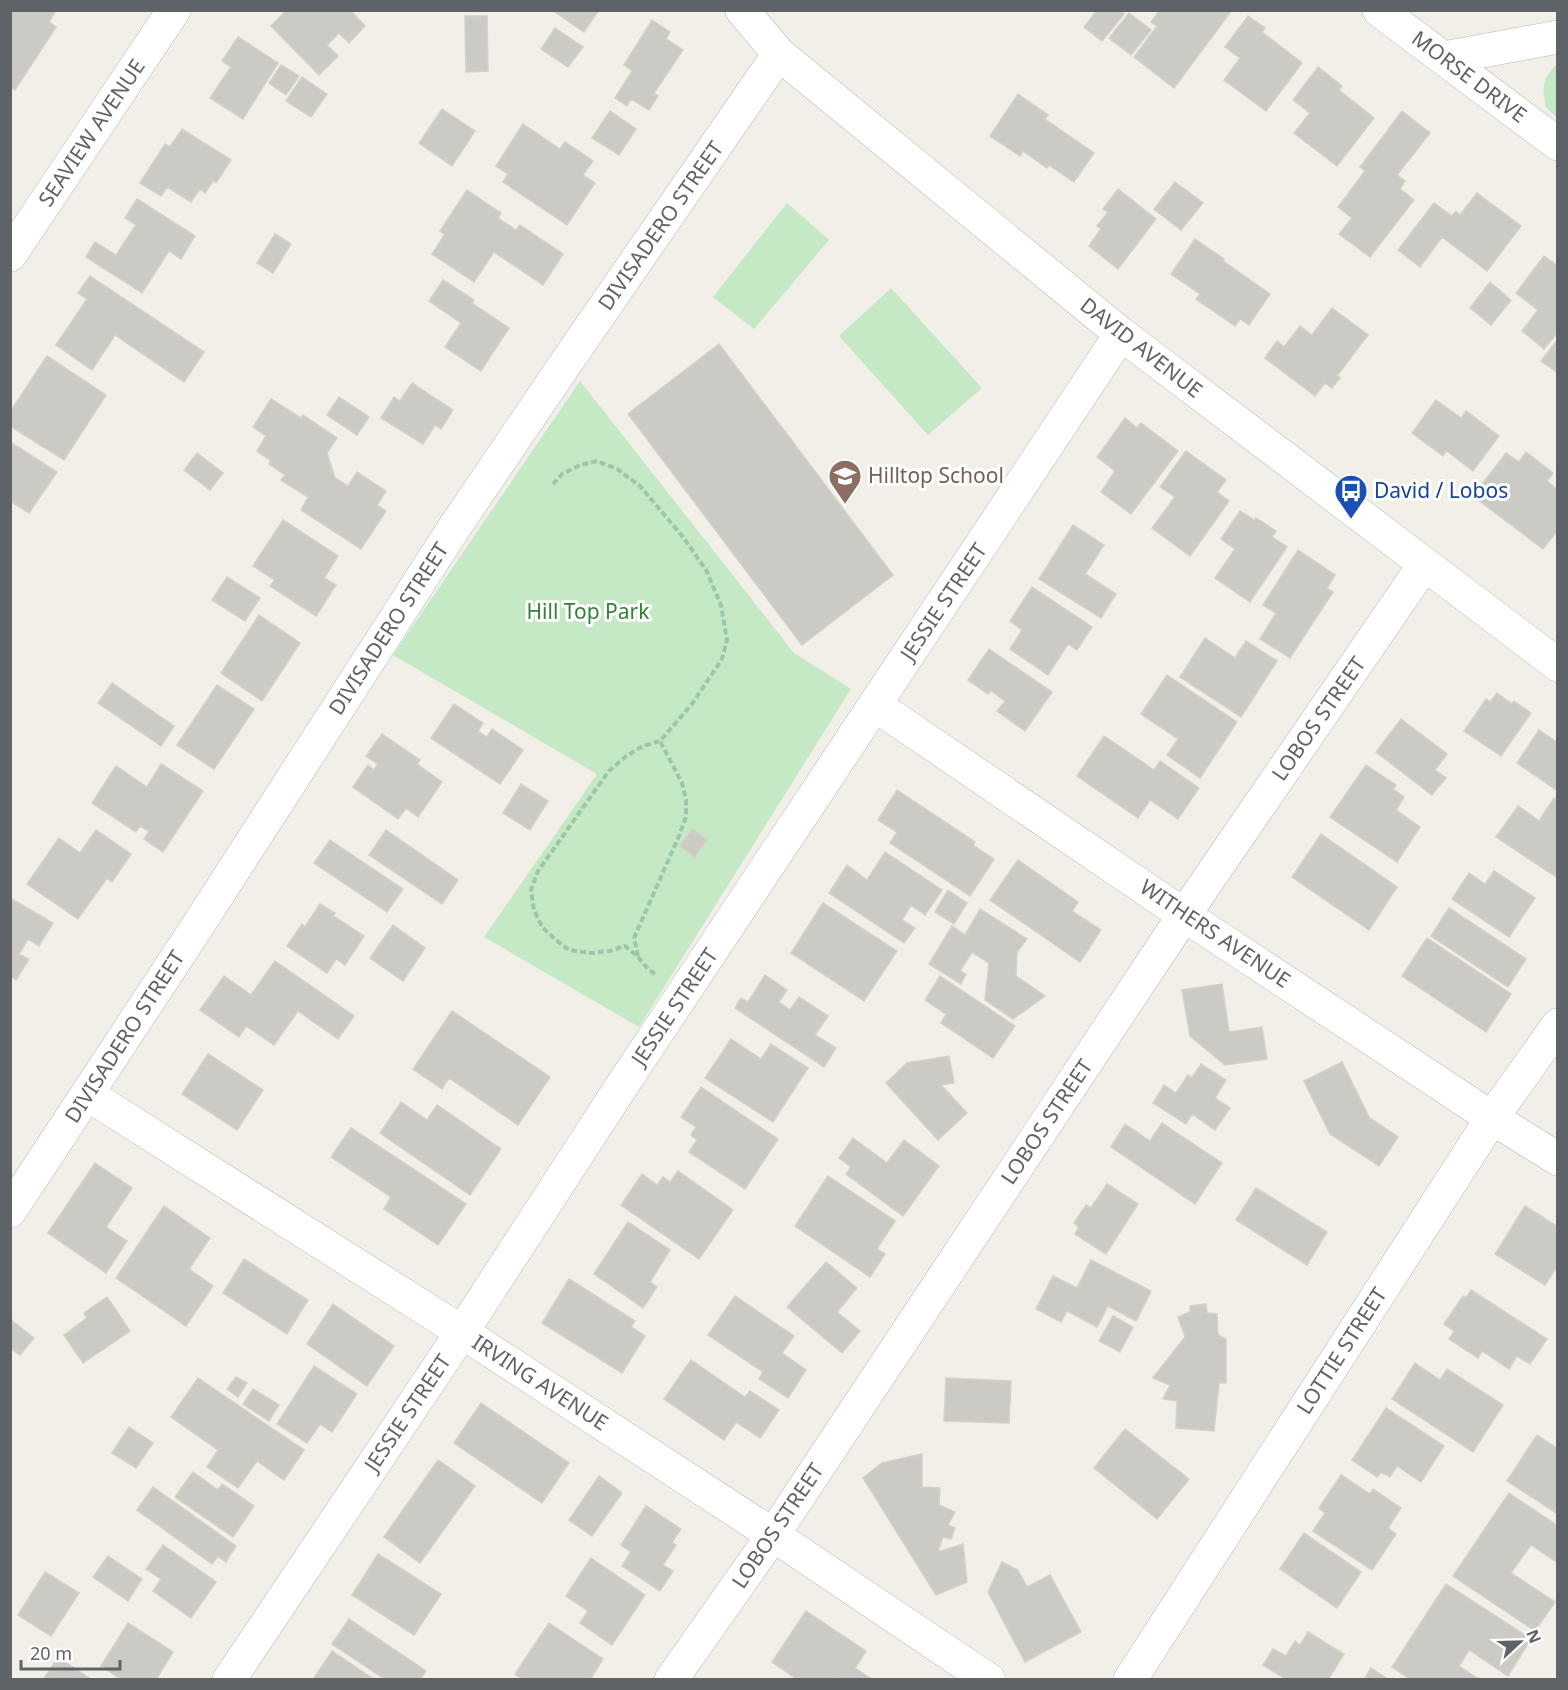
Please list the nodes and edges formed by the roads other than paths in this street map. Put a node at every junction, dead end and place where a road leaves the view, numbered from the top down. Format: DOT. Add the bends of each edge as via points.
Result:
graph roads {
  1 [pos="174,10"];
  2 [pos="742,10"];
  3 [pos="1379,10"];
  4 [pos="1557,37"];
  5 [pos="780,54"];
  6 [pos="1444,58"];
  7 [pos="1557,144"];
  8 [pos="10,255"];
  9 [pos="1121,334"];
  10 [pos="1425,566"];
  11 [pos="1557,665"];
  12 [pos="875,705"];
  13 [pos="1184,915"];
  14 [pos="1557,1025"];
  15 [pos="87,1094"];
  16 [pos="1492,1118"];
  17 [pos="1557,1159"];
  18 [pos="10,1211"];
  19 [pos="462,1332"];
  20 [pos="773,1535"];
  21 [pos="229,1680"];
  22 [pos="671,1680"];
  23 [pos="988,1680"];
  24 [pos="1130,1680"];
  1 -- 8 [label="street, SEAVIEW AVENUE"];
  2 -- 5 [label="street, DAVID AVENUE"];
  3 -- 6 [label="street, MORSE DRIVE"];
  4 -- 6 [label="street"];
  5 -- 9 [label="street, DAVID AVENUE"];
  5 -- 15 [label="street, DIVISADERO STREET" via="458,522"];
  6 -- 7 [label="street, MORSE DRIVE"];
  9 -- 10 [label="street, DAVID AVENUE"];
  9 -- 12 [label="street, JESSIE STREET"];
  10 -- 11 [label="street, DAVID AVENUE"];
  10 -- 13 [label="street, LOBOS STREET"];
  12 -- 13 [label="street, WITHERS AVENUE"];
  12 -- 19 [label="street, JESSIE STREET"];
  13 -- 16 [label="street, WITHERS AVENUE"];
  13 -- 20 [label="street, LOBOS STREET"];
  14 -- 16 [label="street, LOTTIE STREET"];
  15 -- 18 [label="street, DIVISADERO STREET"];
  15 -- 19 [label="street, IRVING AVENUE"];
  16 -- 17 [label="street, WITHERS AVENUE"];
  16 -- 24 [label="street, LOTTIE STREET"];
  19 -- 20 [label="street, IRVING AVENUE"];
  19 -- 21 [label="street, JESSIE STREET"];
  20 -- 22 [label="street, LOBOS STREET"];
  20 -- 23 [label="street, IRVING AVENUE"];
}
